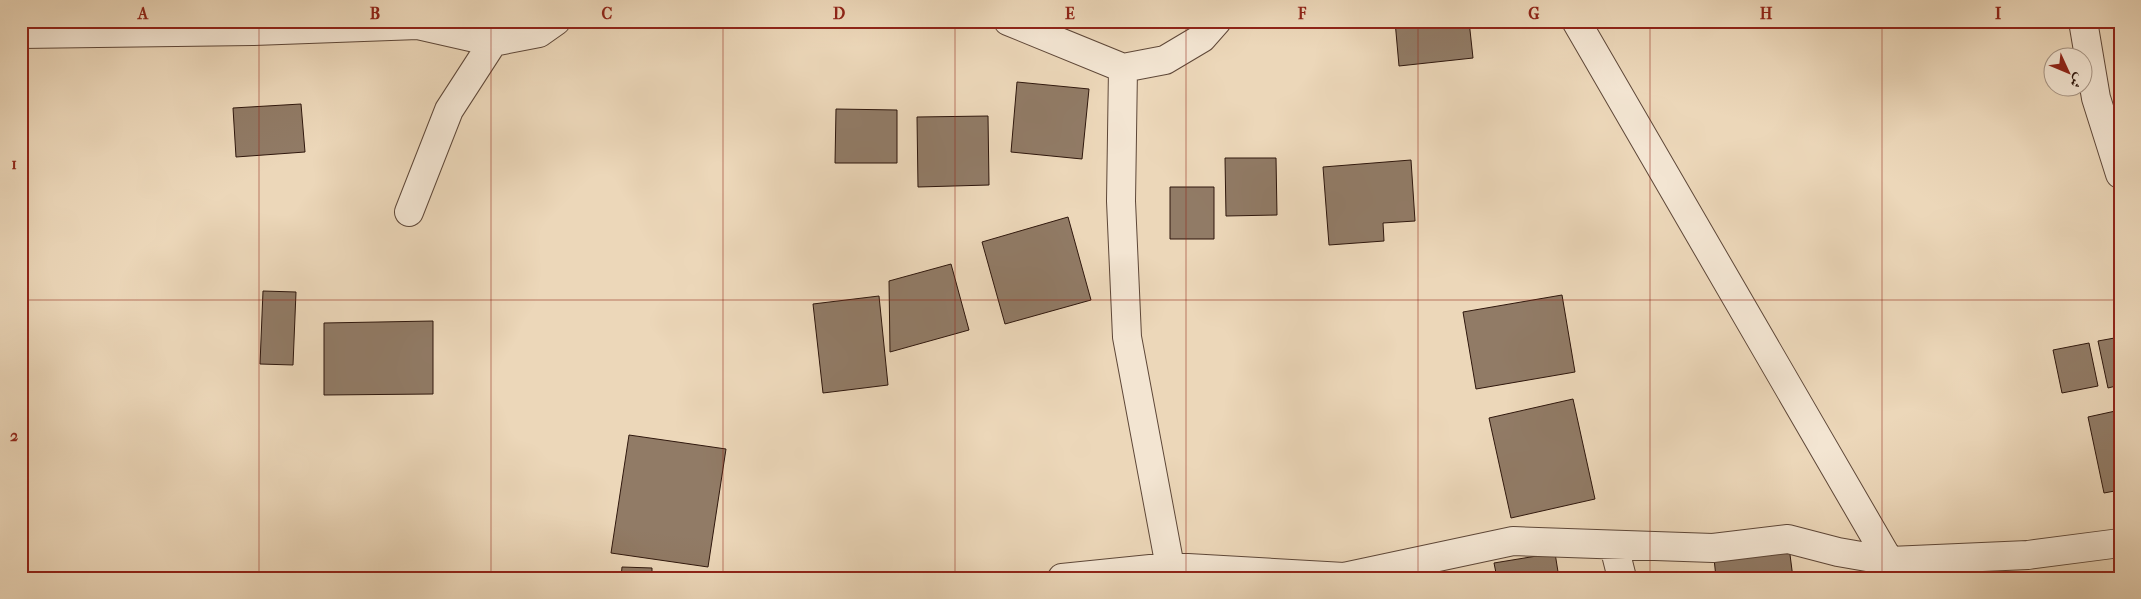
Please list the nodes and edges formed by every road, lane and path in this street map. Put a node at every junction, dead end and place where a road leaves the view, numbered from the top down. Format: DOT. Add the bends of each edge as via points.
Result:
graph roads {
  1 [pos="556,21"];
  2 [pos="1008,21"];
  3 [pos="1218,21"];
  4 [pos="1576,21"];
  5 [pos="2083,21"];
  6 [pos="21,34"];
  7 [pos="493,42"];
  8 [pos="1123,68"];
  9 [pos="2120,174"];
  10 [pos="409,212"];
  11 [pos="2120,542"];
  12 [pos="1614,546"];
  13 [pos="1170,567"];
  14 [pos="1894,570"];
  15 [pos="1062,578"];
  16 [pos="1622,578"];
  1 -- 7 [label="street" via="539,33"];
  2 -- 8 [label="street"];
  3 -- 8 [label="street" via="1202,38 1165,60"];
  4 -- 14 [label="street"];
  5 -- 9 [label="street" via="2096,98"];
  6 -- 7 [label="street" via="418,25"];
  7 -- 10 [label="street" via="449,110"];
  8 -- 13 [label="street" via="1121,201 1127,337"];
  11 -- 14 [label="street"];
  12 -- 13 [label="street" via="1513,541 1344,577"];
  12 -- 14 [label="street" via="1713,548 1788,539"];
  12 -- 16 [label="street"];
  13 -- 15 [label="street"];
}
